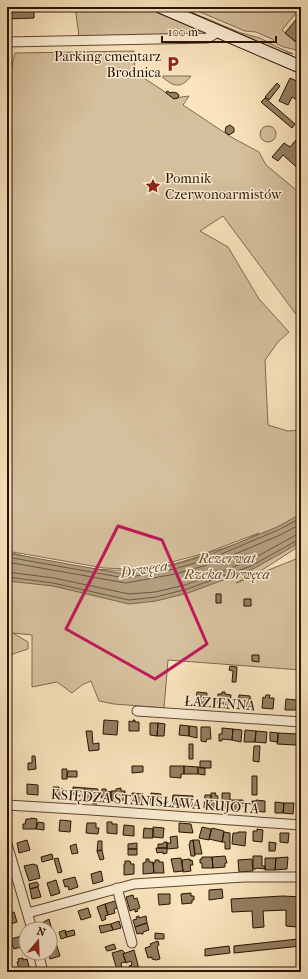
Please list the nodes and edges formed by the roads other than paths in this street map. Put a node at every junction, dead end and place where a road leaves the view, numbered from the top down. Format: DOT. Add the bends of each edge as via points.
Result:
graph roads {
  1 [pos="162,7"];
  2 [pos="216,30"];
  3 [pos="7,42"];
  4 [pos="301,67"];
  5 [pos="137,711"];
  6 [pos="301,722"];
  7 [pos="7,805"];
  8 [pos="301,825"];
  9 [pos="7,844"];
  10 [pos="301,877"];
  11 [pos="116,888"];
  12 [pos="28,913"];
  13 [pos="30,921"];
  14 [pos="132,943"];
  15 [pos="40,961"];
  16 [pos="43,972"];
  1 -- 2 [label="main road"];
  2 -- 3 [label="street" via="207,38"];
  2 -- 4 [label="main road"];
  5 -- 6 [label="street, ŁAZIENNA"];
  7 -- 8 [label="street, KSIĘDZA STANISŁAWA KUJOTA"];
  9 -- 12 [label="street"];
  10 -- 11 [label="street" via="244,877 134,884"];
  11 -- 12 [label="street"];
  11 -- 14 [label="street"];
  12 -- 13 [label="street"];
  15 -- 16 [label="street"];
}
